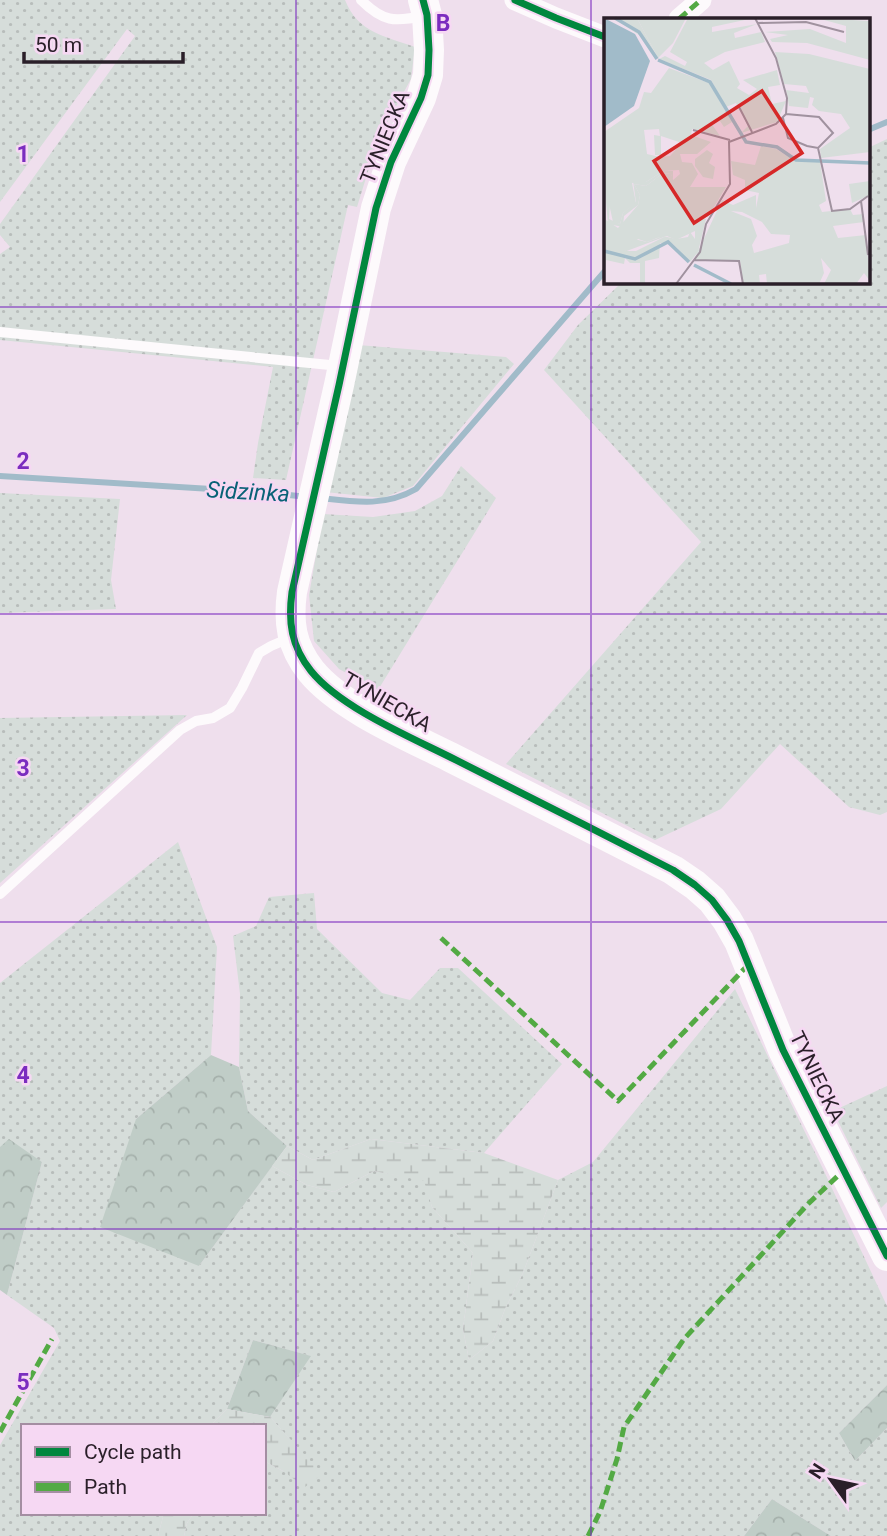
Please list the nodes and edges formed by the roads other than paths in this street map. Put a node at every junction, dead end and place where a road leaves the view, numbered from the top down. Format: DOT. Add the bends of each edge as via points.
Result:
graph roads {
  1 [pos="360,0"];
  2 [pos="515,0"];
  3 [pos="701,0"];
  4 [pos="425,8"];
  5 [pos="680,18"];
  6 [pos="604,37"];
  7 [pos="0,332"];
  8 [pos="343,366"];
  9 [pos="292,637"];
  10 [pos="0,894"];
  11 [pos="887,1256"];
  1 -- 4 [label="lane" via="373,13 393,20"];
  2 -- 6 [label="street"];
  3 -- 5 [label="street"];
  4 -- 8 [label="street, TYNIECKA" via="428,75 376,208"];
  7 -- 8 [label="lane"];
  8 -- 9 [label="street, TYNIECKA" via="292,592"];
  9 -- 10 [label="lane" via="259,653 230,708 180,730"];
  9 -- 11 [label="street, TYNIECKA" via="310,670 339,697 673,870 712,900 739,941 783,1050"];
}
